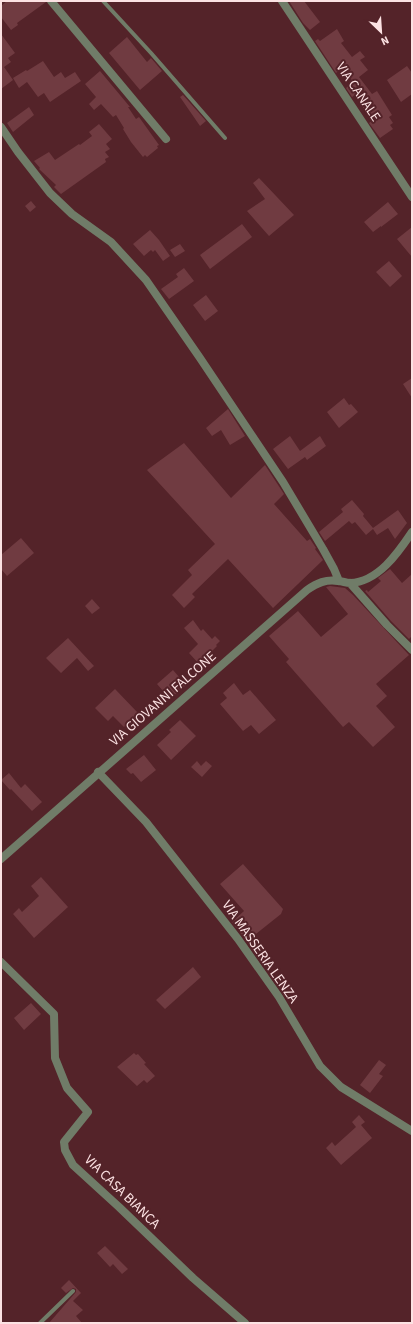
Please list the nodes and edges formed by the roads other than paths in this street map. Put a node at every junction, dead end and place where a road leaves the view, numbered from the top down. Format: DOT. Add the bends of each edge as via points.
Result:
graph roads {
  1 [pos="52,1"];
  2 [pos="103,1"];
  3 [pos="282,1"];
  4 [pos="1,127"];
  5 [pos="225,138"];
  6 [pos="166,139"];
  7 [pos="412,197"];
  8 [pos="412,532"];
  9 [pos="339,581"];
  10 [pos="350,583"];
  11 [pos="412,650"];
  12 [pos="98,772"];
  13 [pos="1,859"];
  14 [pos="1,962"];
  15 [pos="412,1131"];
  16 [pos="73,1291"];
  17 [pos="40,1323"];
  18 [pos="245,1323"];
  1 -- 6 [label="street"];
  2 -- 5 [label="lane"];
  3 -- 7 [label="street, VIA CANALE"];
  4 -- 9 [label="street" via="50,194 72,214 111,242 146,280 283,482"];
  8 -- 10 [label="street" via="391,562 377,573"];
  9 -- 10 [label="street, VIA GIOVANNI FALCONE"];
  9 -- 12 [label="street, VIA GIOVANNI FALCONE" via="329,580 307,590"];
  10 -- 11 [label="street"];
  12 -- 13 [label="street, VIA GIOVANNI FALCONE"];
  12 -- 15 [label="street, VIA MASSERIA LENZA" via="146,822 238,939 279,997 320,1066 341,1087"];
  14 -- 18 [label="street, VIA CASA BIANCA" via="54,1014 55,1058 67,1088 88,1112 64,1142 65,1150 74,1165 192,1278"];
  16 -- 17 [label="lane"];
}
